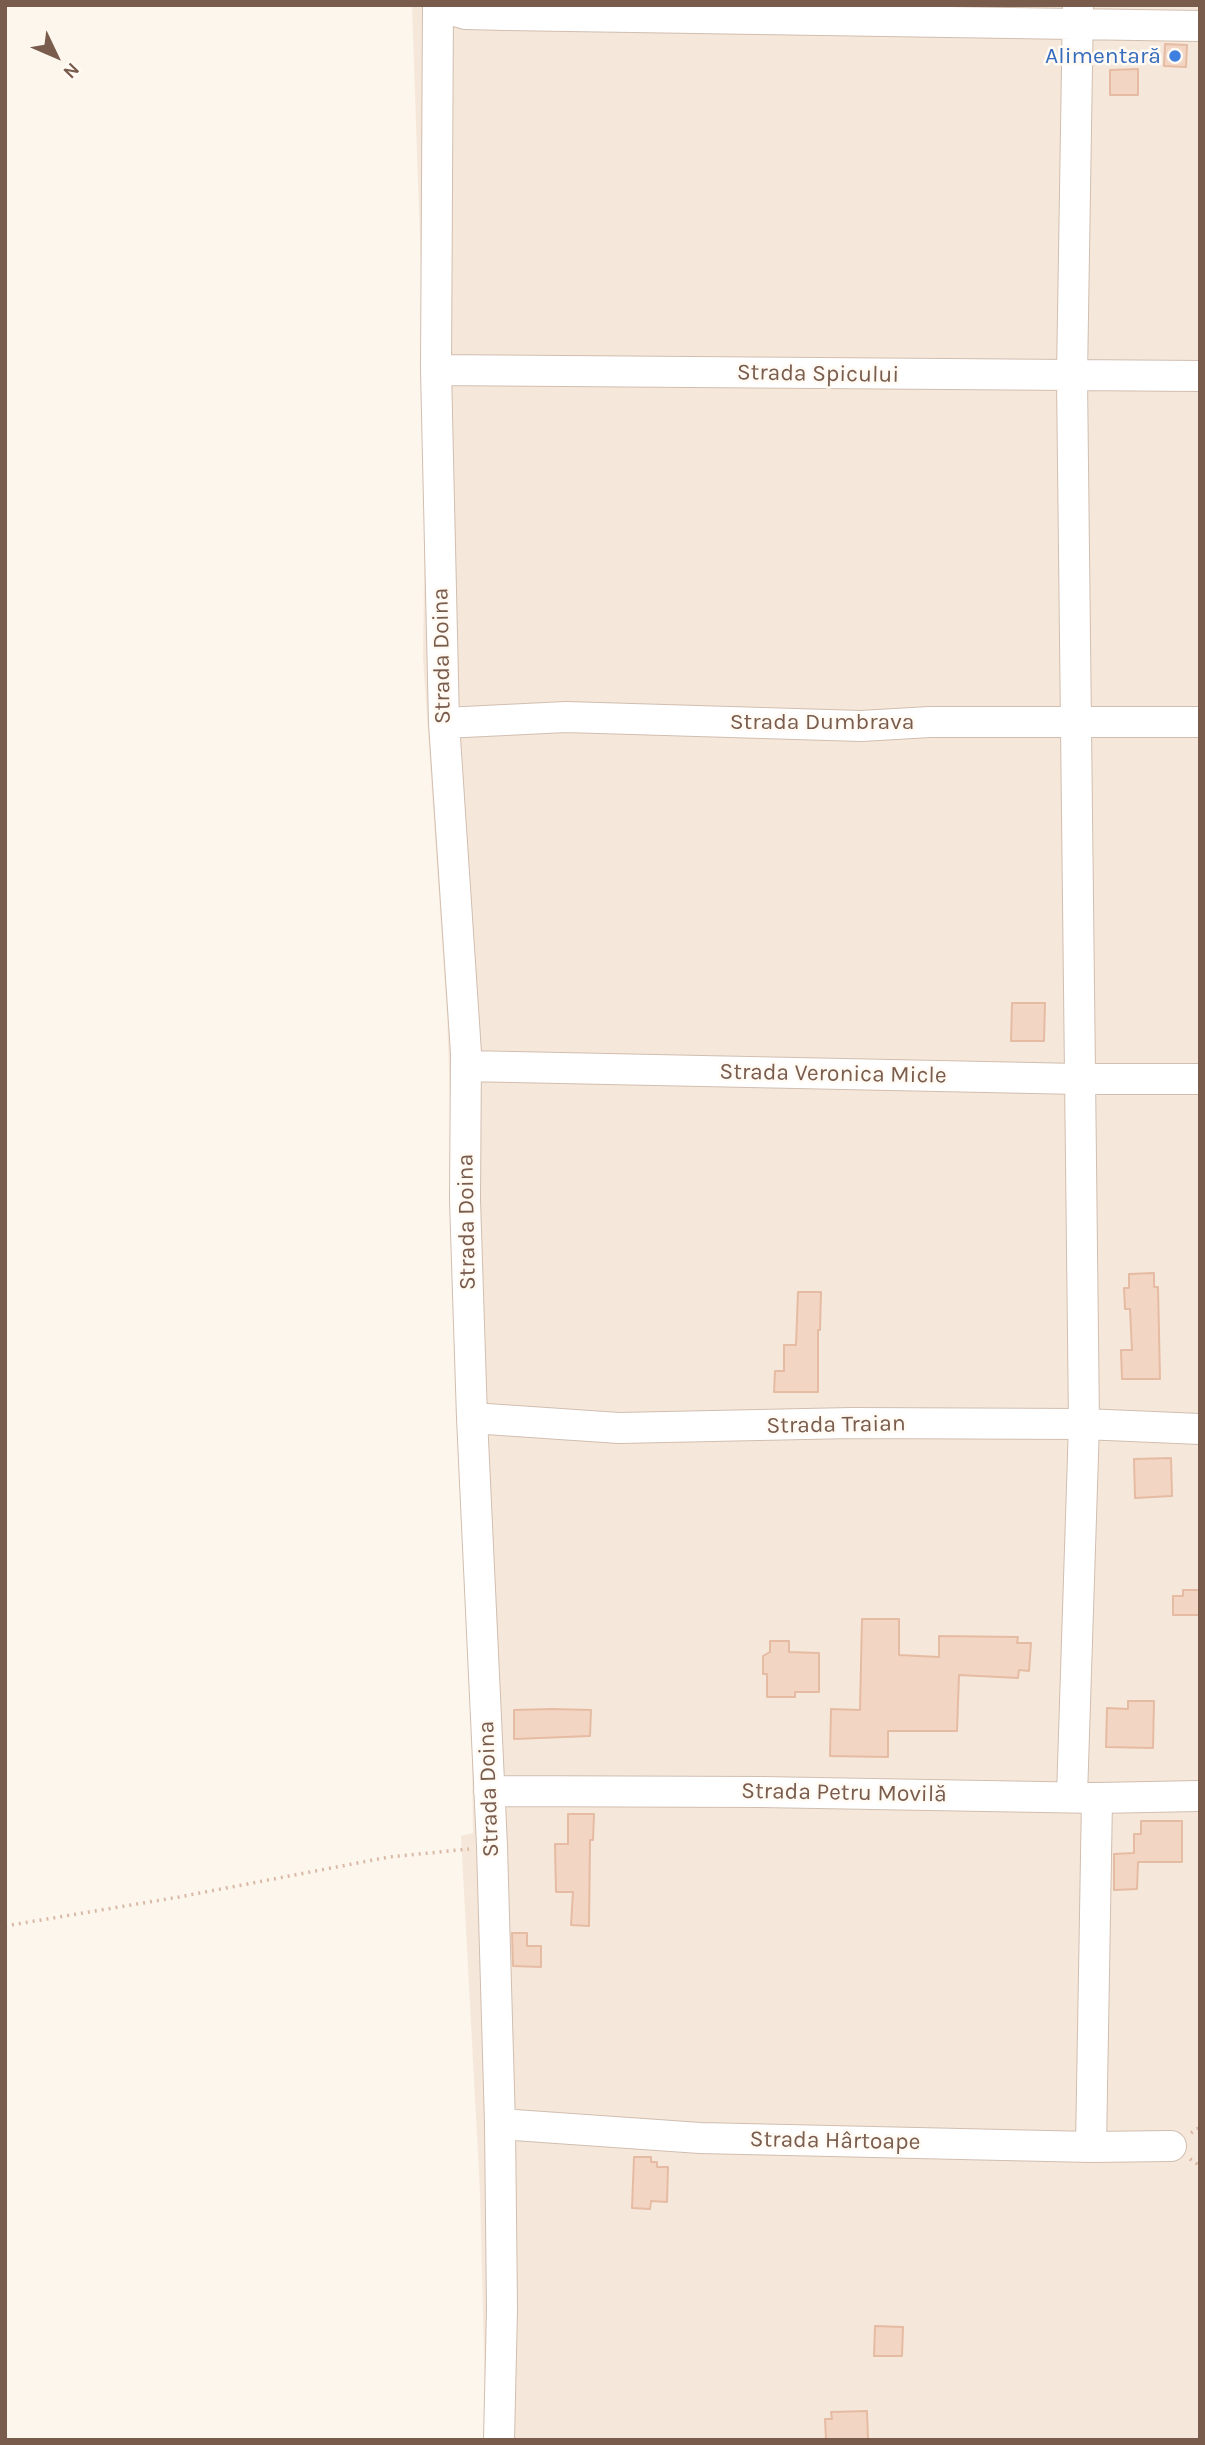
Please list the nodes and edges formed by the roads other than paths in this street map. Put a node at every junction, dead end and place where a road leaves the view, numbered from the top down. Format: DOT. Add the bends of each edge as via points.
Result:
graph roads {
  1 [pos="438,5"];
  2 [pos="1077,14"];
  3 [pos="1200,26"];
  4 [pos="436,370"];
  5 [pos="1200,376"];
  6 [pos="1072,377"];
  7 [pos="1075,722"];
  8 [pos="1200,722"];
  9 [pos="444,723"];
  10 [pos="466,1066"];
  11 [pos="1079,1079"];
  12 [pos="1200,1079"];
  13 [pos="472,1418"];
  14 [pos="1084,1424"];
  15 [pos="1200,1429"];
  16 [pos="489,1791"];
  17 [pos="1200,1796"];
  18 [pos="1084,1797"];
  19 [pos="500,2124"];
  20 [pos="1171,2146"];
  21 [pos="1091,2147"];
  22 [pos="499,2440"];
  1 -- 2 [label="street" via="466,14 506,16"];
  1 -- 4 [label="street, Strada Doina"];
  2 -- 3 [label="street"];
  2 -- 6 [label="street"];
  4 -- 6 [label="street, Strada Spicului"];
  4 -- 9 [label="street, Strada Doina"];
  5 -- 6 [label="street, Strada Spicului"];
  6 -- 7 [label="street"];
  7 -- 8 [label="street, Strada Dumbrava"];
  7 -- 9 [label="street, Strada Dumbrava" via="861,726 565,718"];
  7 -- 11 [label="street"];
  9 -- 10 [label="street, Strada Doina"];
  10 -- 11 [label="street, Strada Veronica Micle"];
  10 -- 13 [label="street, Strada Doina"];
  11 -- 12 [label="street, Strada Veronica Micle"];
  11 -- 14 [label="street"];
  13 -- 14 [label="street, Strada Traian" via="619,1429"];
  13 -- 16 [label="street, Strada Doina"];
  14 -- 15 [label="street, Strada Traian"];
  14 -- 18 [label="street"];
  16 -- 18 [label="street, Strada Petru Movilă"];
  16 -- 19 [label="street, Strada Doina"];
  17 -- 18 [label="street, Strada Petru Movilă"];
  18 -- 21 [label="street"];
  19 -- 21 [label="street, Strada Hârtoape" via="700,2138"];
  19 -- 22 [label="street, Strada Doina"];
  20 -- 21 [label="street, Strada Hârtoape"];
}
